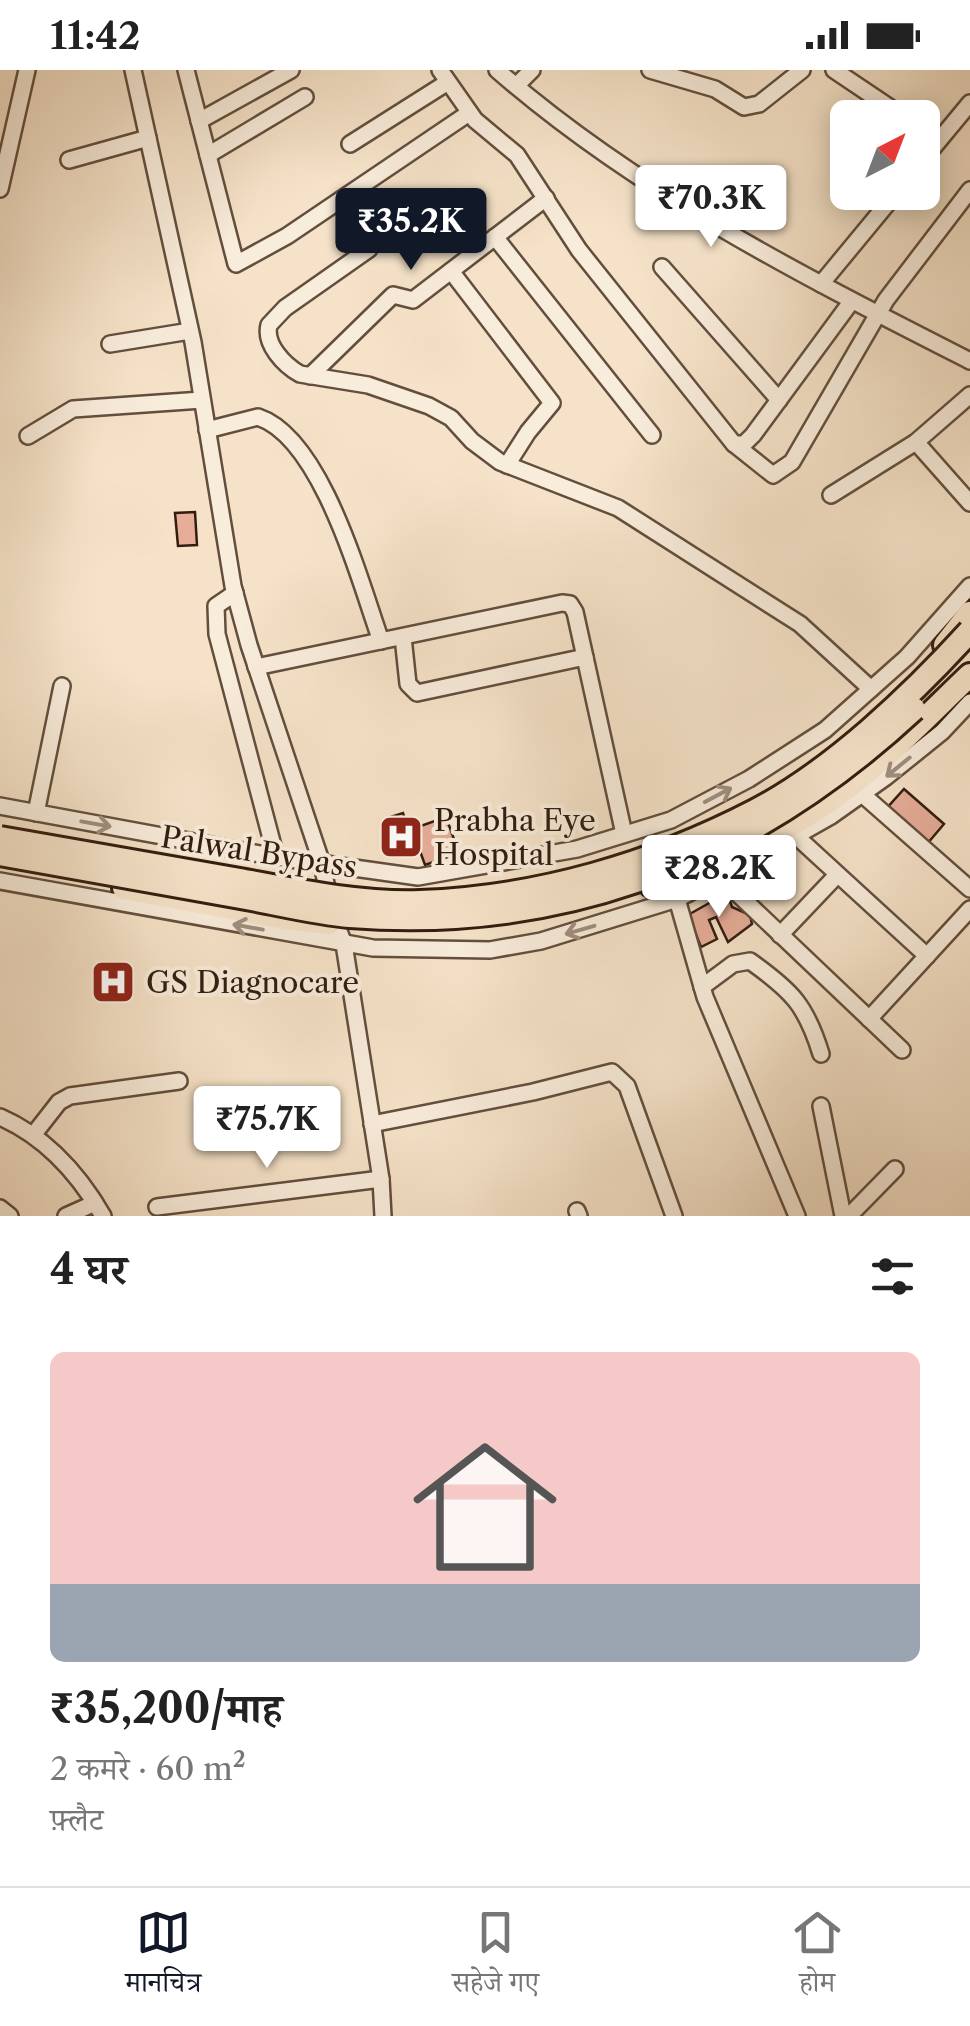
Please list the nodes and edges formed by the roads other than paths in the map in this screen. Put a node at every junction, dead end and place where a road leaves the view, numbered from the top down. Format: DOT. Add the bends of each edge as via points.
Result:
graph roads {
  1 [pos="28,70"];
  2 [pos="134,70"];
  3 [pos="186,70"];
  4 [pos="291,70"];
  5 [pos="498,70"];
  6 [pos="532,70"];
  7 [pos="650,70"];
  8 [pos="802,70"];
  9 [pos="834,70"];
  10 [pos="444,76"];
  11 [pos="516,86"];
  12 [pos="305,97"];
  13 [pos="879,100"];
  14 [pos="970,103"];
  15 [pos="469,113"];
  16 [pos="199,121"];
  17 [pos="148,138"];
  18 [pos="940,139"];
  19 [pos="5,140"];
  20 [pos="350,144"];
  21 [pos="208,155"];
  22 [pos="69,160"];
  23 [pos="0,189"];
  24 [pos="970,190"];
  25 [pos="546,198"];
  26 [pos="342,200"];
  27 [pos="882,210"];
  28 [pos="495,237"];
  29 [pos="662,267"];
  30 [pos="452,271"];
  31 [pos="821,284"];
  32 [pos="851,302"];
  33 [pos="877,314"];
  34 [pos="190,331"];
  35 [pos="110,344"];
  36 [pos="968,356"];
  37 [pos="310,376"];
  38 [pos="970,395"];
  39 [pos="202,400"];
  40 [pos="779,400"];
  41 [pos="207,430"];
  42 [pos="652,435"];
  43 [pos="28,436"];
  44 [pos="916,442"];
  45 [pos="734,444"];
  46 [pos="507,465"];
  47 [pos="831,496"];
  48 [pos="970,502"];
  49 [pos="970,586"];
  50 [pos="235,592"];
  51 [pos="970,613"];
  52 [pos="970,631"];
  53 [pos="403,637"];
  54 [pos="381,641"];
  55 [pos="970,654"];
  56 [pos="585,656"];
  57 [pos="256,667"];
  58 [pos="970,675"];
  59 [pos="62,686"];
  60 [pos="870,690"];
  61 [pos="970,702"];
  62 [pos="862,794"];
  63 [pos="0,806"];
  64 [pos="36,813"];
  65 [pos="0,827"];
  66 [pos="624,834"];
  67 [pos="796,836"];
  68 [pos="0,838"];
  69 [pos="0,854"];
  70 [pos="276,857"];
  71 [pos="0,865"];
  72 [pos="324,875"];
  73 [pos="837,875"];
  74 [pos="720,878"];
  75 [pos="0,882"];
  76 [pos="970,889"];
  77 [pos="677,899"];
  78 [pos="970,909"];
  79 [pos="340,934"];
  80 [pos="780,935"];
  81 [pos="927,956"];
  82 [pos="702,988"];
  83 [pos="869,1019"];
  84 [pos="902,1050"];
  85 [pos="821,1054"];
  86 [pos="178,1081"];
  87 [pos="821,1106"];
  88 [pos="0,1117"];
  89 [pos="372,1124"];
  90 [pos="34,1134"];
  91 [pos="895,1168"];
  92 [pos="382,1179"];
  93 [pos="157,1207"];
  94 [pos="0,1208"];
  95 [pos="99,1209"];
  96 [pos="10,1216"];
  97 [pos="66,1216"];
  98 [pos="383,1216"];
  99 [pos="674,1216"];
  100 [pos="798,1216"];
  101 [pos="846,1216"];
  1 -- 19 [label="street"];
  2 -- 17 [label="street"];
  3 -- 16 [label="street"];
  4 -- 16 [label="street"];
  5 -- 11 [label="street"];
  6 -- 11 [label="street"];
  7 -- 8 [label="street" via="716,88 744,107 759,104"];
  9 -- 13 [label="street"];
  10 -- 15 [label="street"];
  10 -- 20 [label="street"];
  11 -- 31 [label="street" via="650,186"];
  12 -- 21 [label="street"];
  14 -- 18 [label="street"];
  15 -- 25 [label="street" via="517,155"];
  15 -- 26 [label="street"];
  16 -- 21 [label="street"];
  17 -- 22 [label="street"];
  17 -- 34 [label="street"];
  19 -- 23 [label="street"];
  21 -- 26 [label="street" via="236,264"];
  24 -- 33 [label="street"];
  25 -- 28 [label="street"];
  25 -- 45 [label="street" via="602,280"];
  26 -- 37 [label="street" via="369,248 285,308 266,334 291,369"];
  27 -- 31 [label="street"];
  28 -- 30 [label="street"];
  28 -- 42 [label="street"];
  29 -- 40 [label="street"];
  30 -- 37 [label="street" via="414,300 393,295"];
  30 -- 46 [label="street" via="551,402"];
  31 -- 32 [label="street"];
  32 -- 33 [label="street"];
  32 -- 40 [label="street"];
  33 -- 36 [label="street"];
  33 -- 45 [label="street" via="784,470 768,472"];
  34 -- 35 [label="street"];
  34 -- 39 [label="street"];
  37 -- 46 [label="street" via="368,385 429,406"];
  38 -- 44 [label="street"];
  39 -- 41 [label="street"];
  39 -- 43 [label="street" via="73,409"];
  40 -- 45 [label="street" via="744,444"];
  41 -- 50 [label="street"];
  41 -- 54 [label="street" via="258,417 306,456"];
  44 -- 47 [label="street"];
  44 -- 48 [label="street"];
  46 -- 60 [label="street" via="592,495 646,524 800,624"];
  49 -- 60 [label="street"];
  50 -- 57 [label="street"];
  50 -- 70 [label="street" via="216,606 217,634"];
  51 -- 72 [label="highway" via="909,683 818,760 756,800 634,856 505,887 439,894"];
  52 -- 68 [label="highway, Palwal Bypass, bridge" via="892,710 757,810 635,863 562,882 420,902 350,898"];
  53 -- 54 [label="street"];
  53 -- 56 [label="street" via="566,603 575,612"];
  53 -- 56 [label="street" via="408,684 417,693"];
  54 -- 57 [label="street"];
  55 -- 69 [label="highway, Palwal Bypass, bridge" via="886,735 760,827 686,864 601,893 448,918 348,916"];
  56 -- 66 [label="street"];
  57 -- 72 [label="street"];
  58 -- 79 [label="highway" via="826,803 683,874 577,906 475,925"];
  59 -- 64 [label="street"];
  66 -- 60 [label="street, one-way" via="671,820 748,779 825,730"];
  61 -- 62 [label="street, one-way"];
  62 -- 67 [label="street"];
  62 -- 76 [label="street"];
  63 -- 64 [label="street"];
  64 -- 70 [label="street, one-way"];
  65 -- 72 [label="highway"];
  66 -- 72 [label="street" via="577,849 418,877"];
  67 -- 73 [label="street"];
  67 -- 74 [label="street"];
  70 -- 72 [label="street"];
  71 -- 79 [label="highway"];
  72 -- 79 [label="street"];
  73 -- 80 [label="street"];
  73 -- 81 [label="street"];
  74 -- 77 [label="street"];
  74 -- 80 [label="street"];
  79 -- 75 [label="street, one-way"];
  77 -- 79 [label="street, one-way" via="490,950 407,950"];
  77 -- 82 [label="street"];
  78 -- 81 [label="street"];
  79 -- 89 [label="street"];
  80 -- 83 [label="street"];
  81 -- 83 [label="street"];
  82 -- 85 [label="street" via="733,964 750,961 801,1005"];
  82 -- 100 [label="street"];
  83 -- 84 [label="street"];
  86 -- 90 [label="street" via="70,1096"];
  87 -- 101 [label="street"];
  88 -- 90 [label="street"];
  89 -- 92 [label="street"];
  89 -- 99 [label="street" via="612,1072 627,1086"];
  90 -- 95 [label="street" via="69,1166"];
  91 -- 101 [label="street"];
  92 -- 93 [label="street"];
  92 -- 98 [label="street"];
  94 -- 96 [label="street"];
  95 -- 97 [label="street"];
}
